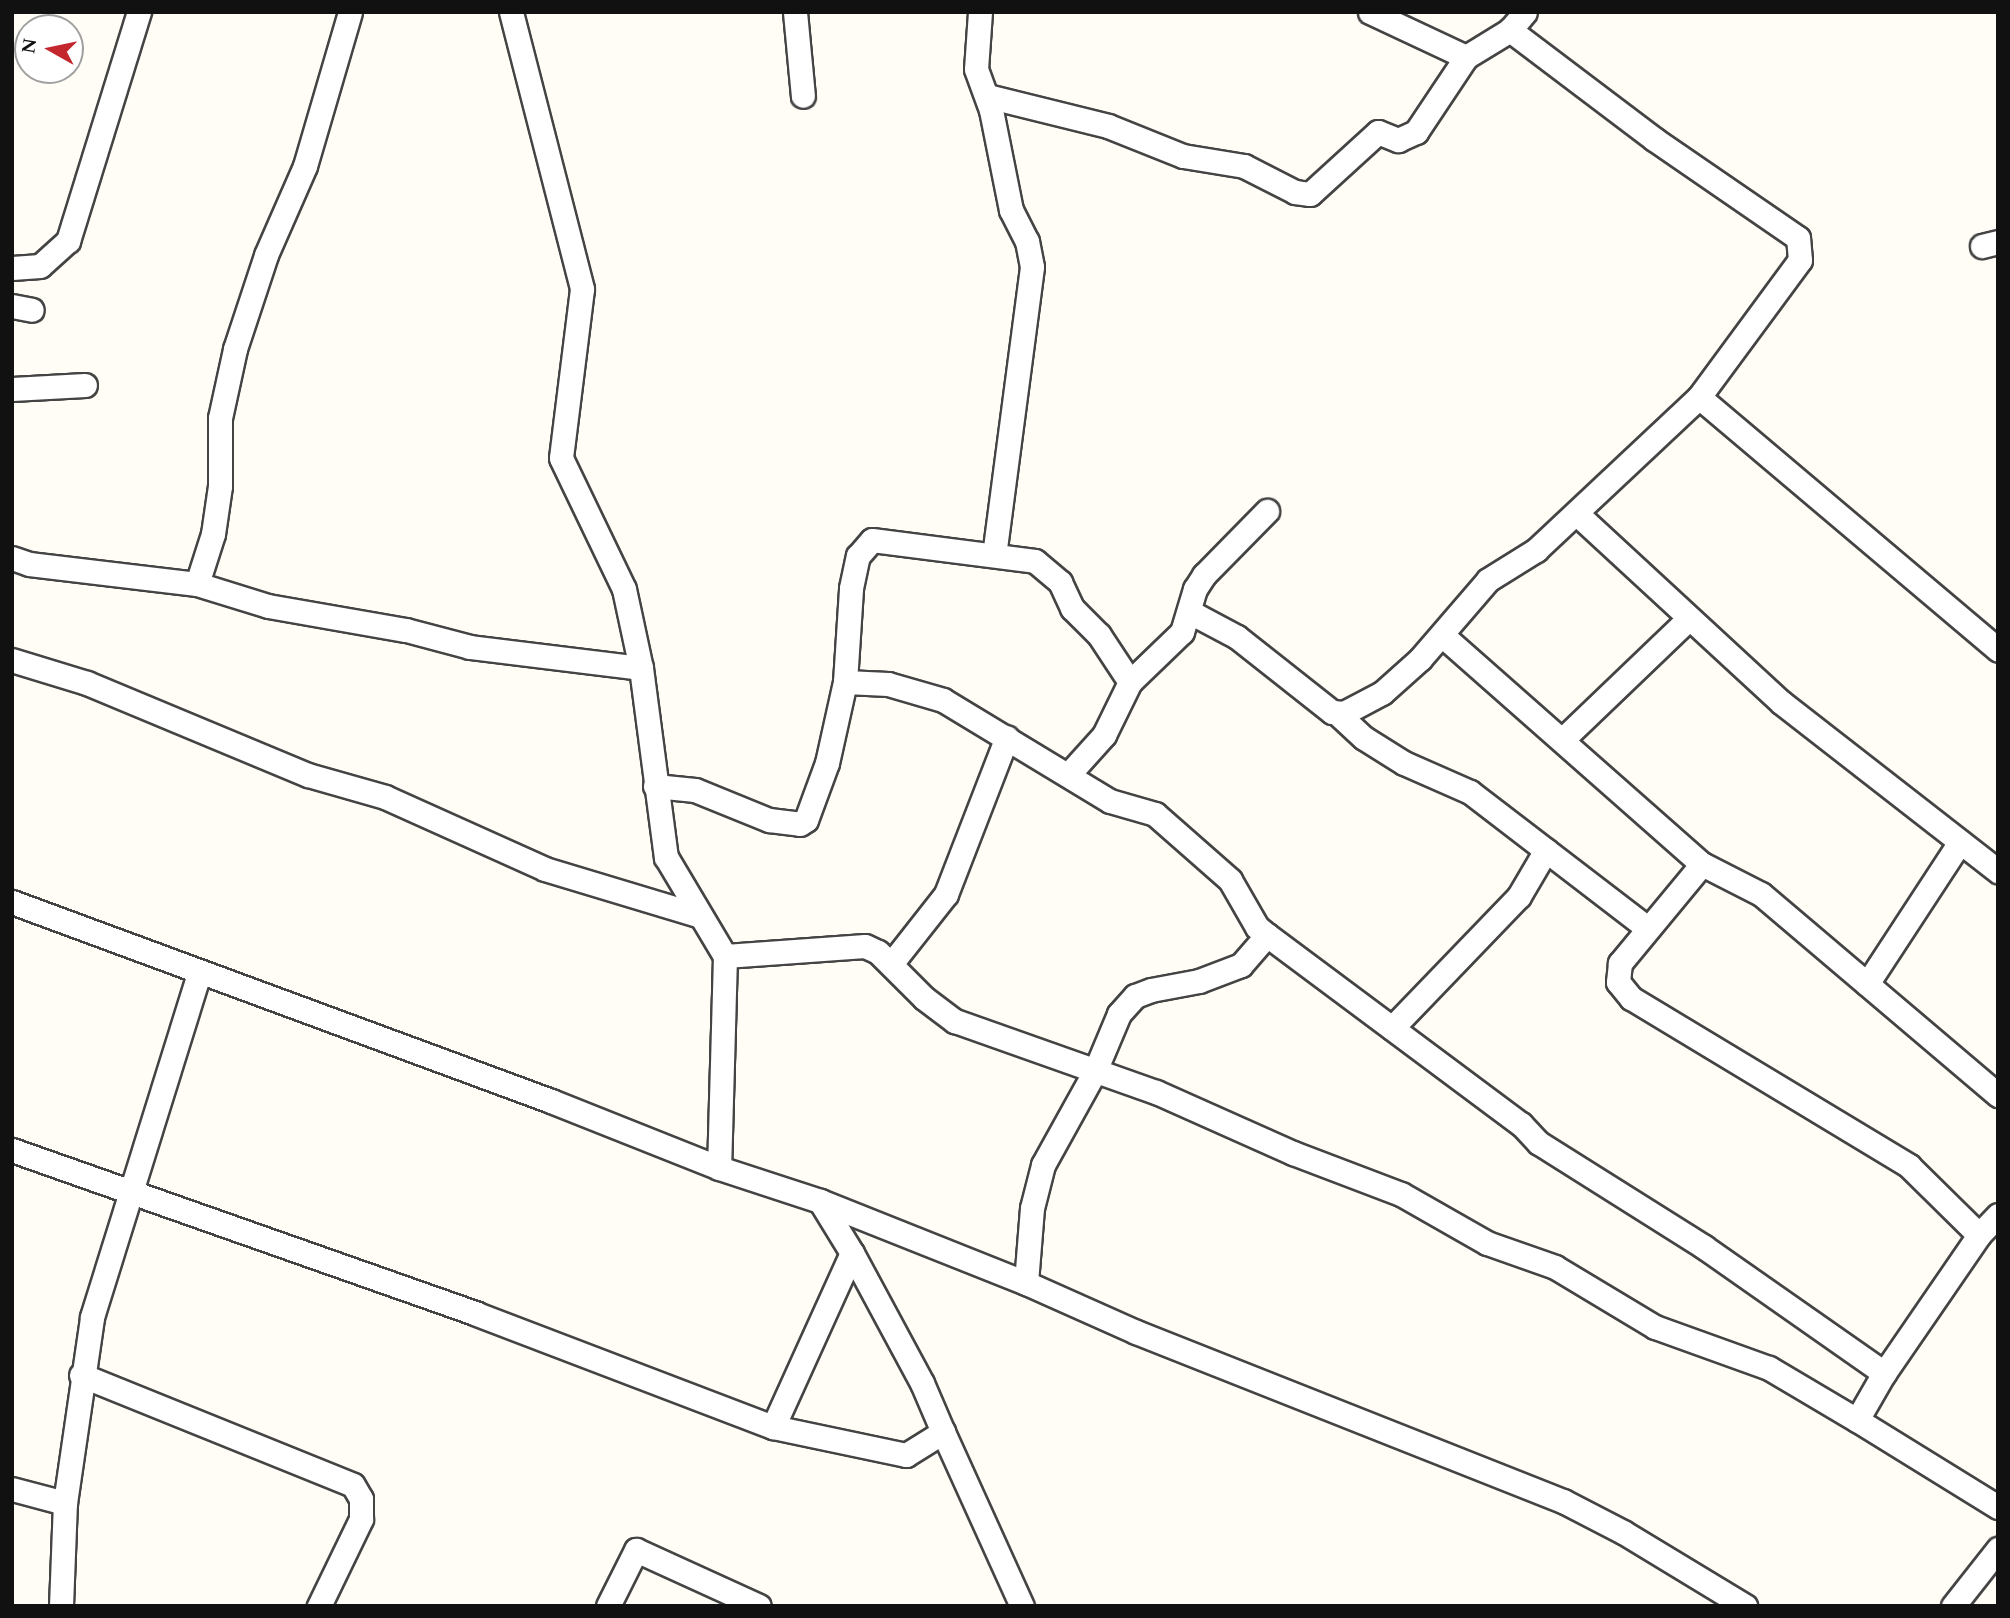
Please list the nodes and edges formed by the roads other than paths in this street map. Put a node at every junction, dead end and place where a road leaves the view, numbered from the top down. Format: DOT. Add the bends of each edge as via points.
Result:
graph roads {
  1 [pos="139,12"];
  2 [pos="350,12"];
  3 [pos="510,12"];
  4 [pos="794,12"];
  5 [pos="979,12"];
  6 [pos="1370,12"];
  7 [pos="1517,21"];
  8 [pos="1466,57"];
  9 [pos="803,96"];
  10 [pos="987,96"];
  11 [pos="12,268"];
  12 [pos="85,385"];
  13 [pos="12,390"];
  14 [pos="1699,397"];
  15 [pos="1267,511"];
  16 [pos="1576,513"];
  17 [pos="995,555"];
  18 [pos="12,558"];
  19 [pos="197,584"];
  20 [pos="1190,612"];
  21 [pos="1689,618"];
  22 [pos="1442,635"];
  23 [pos="1998,650"];
  24 [pos="12,660"];
  25 [pos="641,668"];
  26 [pos="845,682"];
  27 [pos="1130,682"];
  28 [pos="1338,714"];
  29 [pos="1007,737"];
  30 [pos="1562,740"];
  31 [pos="1068,775"];
  32 [pos="655,786"];
  33 [pos="1960,842"];
  34 [pos="1546,850"];
  35 [pos="1702,864"];
  36 [pos="1998,871"];
  37 [pos="12,902"];
  38 [pos="697,915"];
  39 [pos="1646,927"];
  40 [pos="1267,935"];
  41 [pos="725,956"];
  42 [pos="891,964"];
  43 [pos="199,974"];
  44 [pos="1867,984"];
  45 [pos="1392,1028"];
  46 [pos="1095,1071"];
  47 [pos="1998,1094"];
  48 [pos="12,1150"];
  49 [pos="719,1168"];
  50 [pos="131,1193"];
  51 [pos="821,1201"];
  52 [pos="1998,1215"];
  53 [pos="1979,1235"];
  54 [pos="852,1252"];
  55 [pos="1026,1283"];
  56 [pos="1884,1373"];
  57 [pos="81,1375"];
  58 [pos="1857,1420"];
  59 [pos="774,1427"];
  60 [pos="943,1432"];
  61 [pos="12,1489"];
  62 [pos="65,1503"];
  63 [pos="1998,1507"];
  64 [pos="1998,1549"];
  65 [pos="1714,1599"];
  66 [pos="61,1606"];
  67 [pos="320,1606"];
  68 [pos="608,1606"];
  69 [pos="759,1606"];
  70 [pos="1022,1606"];
  71 [pos="1745,1606"];
  72 [pos="1953,1606"];
  1 -- 11 [label="street" via="68,241 40,266"];
  2 -- 19 [label="street" via="305,166 266,255 235,349 219,418 220,486 213,534"];
  3 -- 25 [label="street" via="582,289 562,458 619,572"];
  4 -- 9 [label="street"];
  5 -- 10 [label="street" via="974,59"];
  6 -- 8 [label="street"];
  7 -- 8 [label="street"];
  7 -- 14 [label="street" via="1654,139 1798,238 1801,260"];
  8 -- 10 [label="street" via="1416,132 1398,140 1378,132 1310,194 1244,166 1183,156 1108,126"];
  10 -- 17 [label="street" via="1011,210 1027,241 1032,267"];
  12 -- 13 [label="street"];
  14 -- 16 [label="street"];
  14 -- 23 [label="street"];
  15 -- 20 [label="street" via="1204,575"];
  16 -- 21 [label="street"];
  16 -- 22 [label="street" via="1521,561 1488,580"];
  17 -- 26 [label="street" via="888,539 866,545 858,556 851,588"];
  17 -- 27 [label="street" via="1035,561 1049,569 1072,608 1099,635"];
  18 -- 19 [label="street" via="29,564"];
  19 -- 25 [label="street" via="268,606 406,630 470,647"];
  20 -- 27 [label="street" via="1182,632"];
  20 -- 28 [label="street" via="1237,637"];
  21 -- 30 [label="street"];
  21 -- 33 [label="street" via="1782,704"];
  22 -- 28 [label="street" via="1393,685"];
  22 -- 30 [label="street"];
  24 -- 38 [label="street" via="87,682 308,775 385,797 545,869"];
  25 -- 32 [label="street"];
  26 -- 29 [label="street" via="923,692"];
  26 -- 32 [label="street" via="813,808 800,824 769,820 695,790"];
  27 -- 31 [label="street" via="1104,735"];
  28 -- 34 [label="street" via="1364,738 1405,763 1439,774 1470,792"];
  29 -- 31 [label="street"];
  29 -- 42 [label="street" via="946,894"];
  30 -- 35 [label="street"];
  31 -- 40 [label="street" via="1110,801 1155,814 1230,880 1257,927"];
  32 -- 38 [label="street" via="666,858"];
  33 -- 36 [label="street"];
  33 -- 44 [label="street"];
  34 -- 39 [label="street"];
  34 -- 45 [label="street" via="1519,896"];
  35 -- 39 [label="street"];
  35 -- 44 [label="street" via="1761,894"];
  37 -- 43 [label="street"];
  38 -- 41 [label="street"];
  39 -- 53 [label="street" via="1620,963 1618,982 1631,998 1909,1166"];
  40 -- 45 [label="street"];
  40 -- 46 [label="street" via="1241,965 1136,996 1111,1027"];
  41 -- 42 [label="street" via="846,944 878,952"];
  41 -- 49 [label="street"];
  42 -- 46 [label="street" via="924,999 956,1021"];
  43 -- 49 [label="street" via="551,1101"];
  43 -- 50 [label="street"];
  44 -- 47 [label="street"];
  45 -- 56 [label="street" via="1521,1124 1539,1143 1704,1247"];
  46 -- 55 [label="street" via="1043,1166 1032,1208"];
  46 -- 58 [label="street" via="1401,1194 1487,1243 1555,1267 1655,1327 1769,1368"];
  48 -- 50 [label="street"];
  49 -- 51 [label="street"];
  50 -- 57 [label="street" via="92,1317"];
  50 -- 59 [label="street" via="477,1314"];
  51 -- 54 [label="street"];
  51 -- 55 [label="street"];
  52 -- 53 [label="street"];
  53 -- 56 [label="street"];
  54 -- 59 [label="street"];
  54 -- 60 [label="street"];
  55 -- 65 [label="street" via="1136,1332 1563,1501 1623,1532"];
  56 -- 58 [label="street"];
  57 -- 62 [label="street"];
  57 -- 67 [label="street" via="353,1485 362,1499 360,1518"];
  58 -- 63 [label="street"];
  59 -- 60 [label="street" via="906,1455"];
  60 -- 70 [label="street"];
  61 -- 62 [label="street"];
  62 -- 66 [label="street"];
  64 -- 72 [label="street"];
  65 -- 71 [label="street"];
  68 -- 69 [label="street" via="636,1550"];
}
